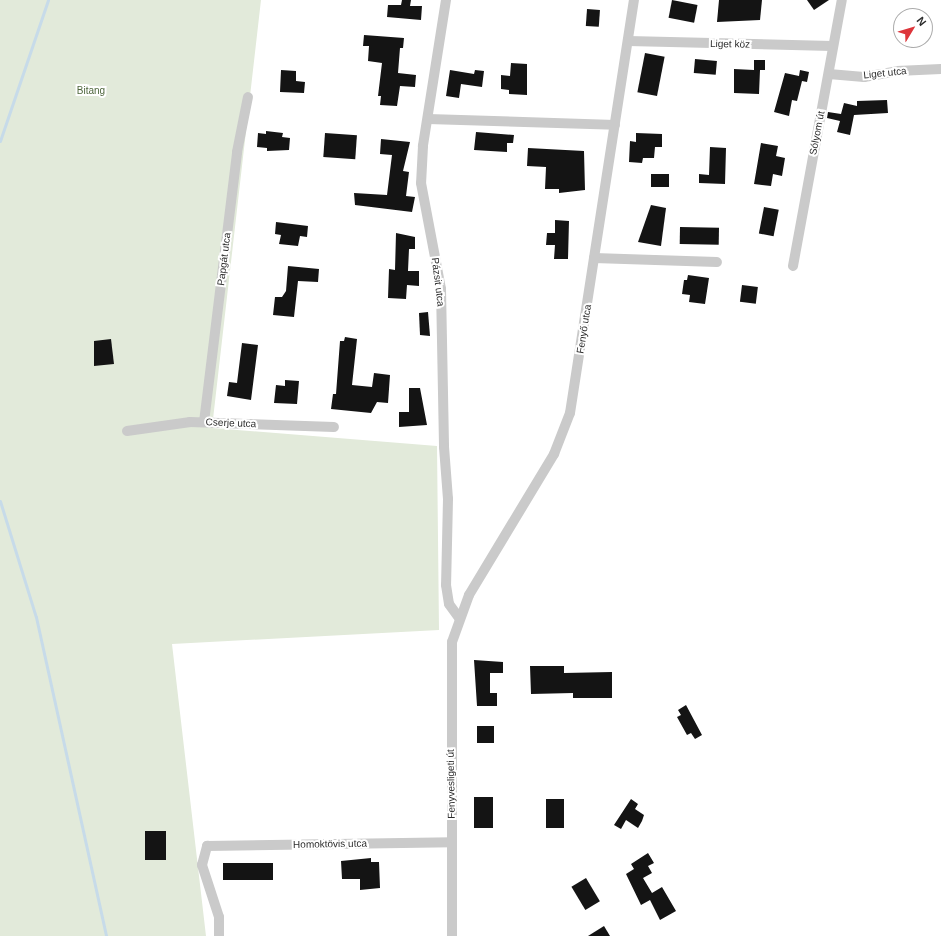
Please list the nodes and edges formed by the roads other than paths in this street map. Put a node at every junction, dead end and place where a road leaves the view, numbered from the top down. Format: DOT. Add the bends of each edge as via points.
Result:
graph roads {
  1 [pos="446,0"];
  2 [pos="634,0"];
  3 [pos="842,0"];
  4 [pos="628,41"];
  5 [pos="832,46"];
  6 [pos="941,69"];
  7 [pos="829,74"];
  8 [pos="248,97"];
  9 [pos="428,119"];
  10 [pos="615,125"];
  11 [pos="594,258"];
  12 [pos="717,262"];
  13 [pos="792,266"];
  14 [pos="204,422"];
  15 [pos="334,428"];
  16 [pos="127,431"];
  17 [pos="459,618"];
  18 [pos="454,632"];
  19 [pos="452,842"];
  20 [pos="219,936"];
  21 [pos="452,936"];
  1 -- 9 [label="street, Pázsit utca"];
  2 -- 4 [label="street, Fenyő utca"];
  3 -- 5 [label="street, Sólyom út"];
  4 -- 5 [label="street, Liget köz"];
  4 -- 10 [label="street, Fenyő utca"];
  5 -- 7 [label="street, Sólyom út"];
  6 -- 7 [label="street, Liget utca" via="897,71 864,77"];
  7 -- 13 [label="street, Sólyom út"];
  8 -- 14 [label="street, Papgát utca" via="238,152"];
  9 -- 10 [label="street"];
  9 -- 17 [label="street, Pázsit utca" via="421,183 441,290 444,447 448,499 447,596"];
  10 -- 11 [label="street, Fenyő utca"];
  11 -- 12 [label="street"];
  11 -- 17 [label="street, Fenyő utca" via="573,398 566,428 546,468 469,595"];
  14 -- 15 [label="street, Cserje utca"];
  14 -- 16 [label="street, Cserje utca"];
  17 -- 18 [label="street, Fenyő utca"];
  18 -- 19 [label="street, Fenyvesligeti út" via="450,657"];
  19 -- 20 [label="street, Homoktövis utca" via="207,846 202,865 219,917"];
  19 -- 21 [label="street, Fenyvesligeti út"];
}
